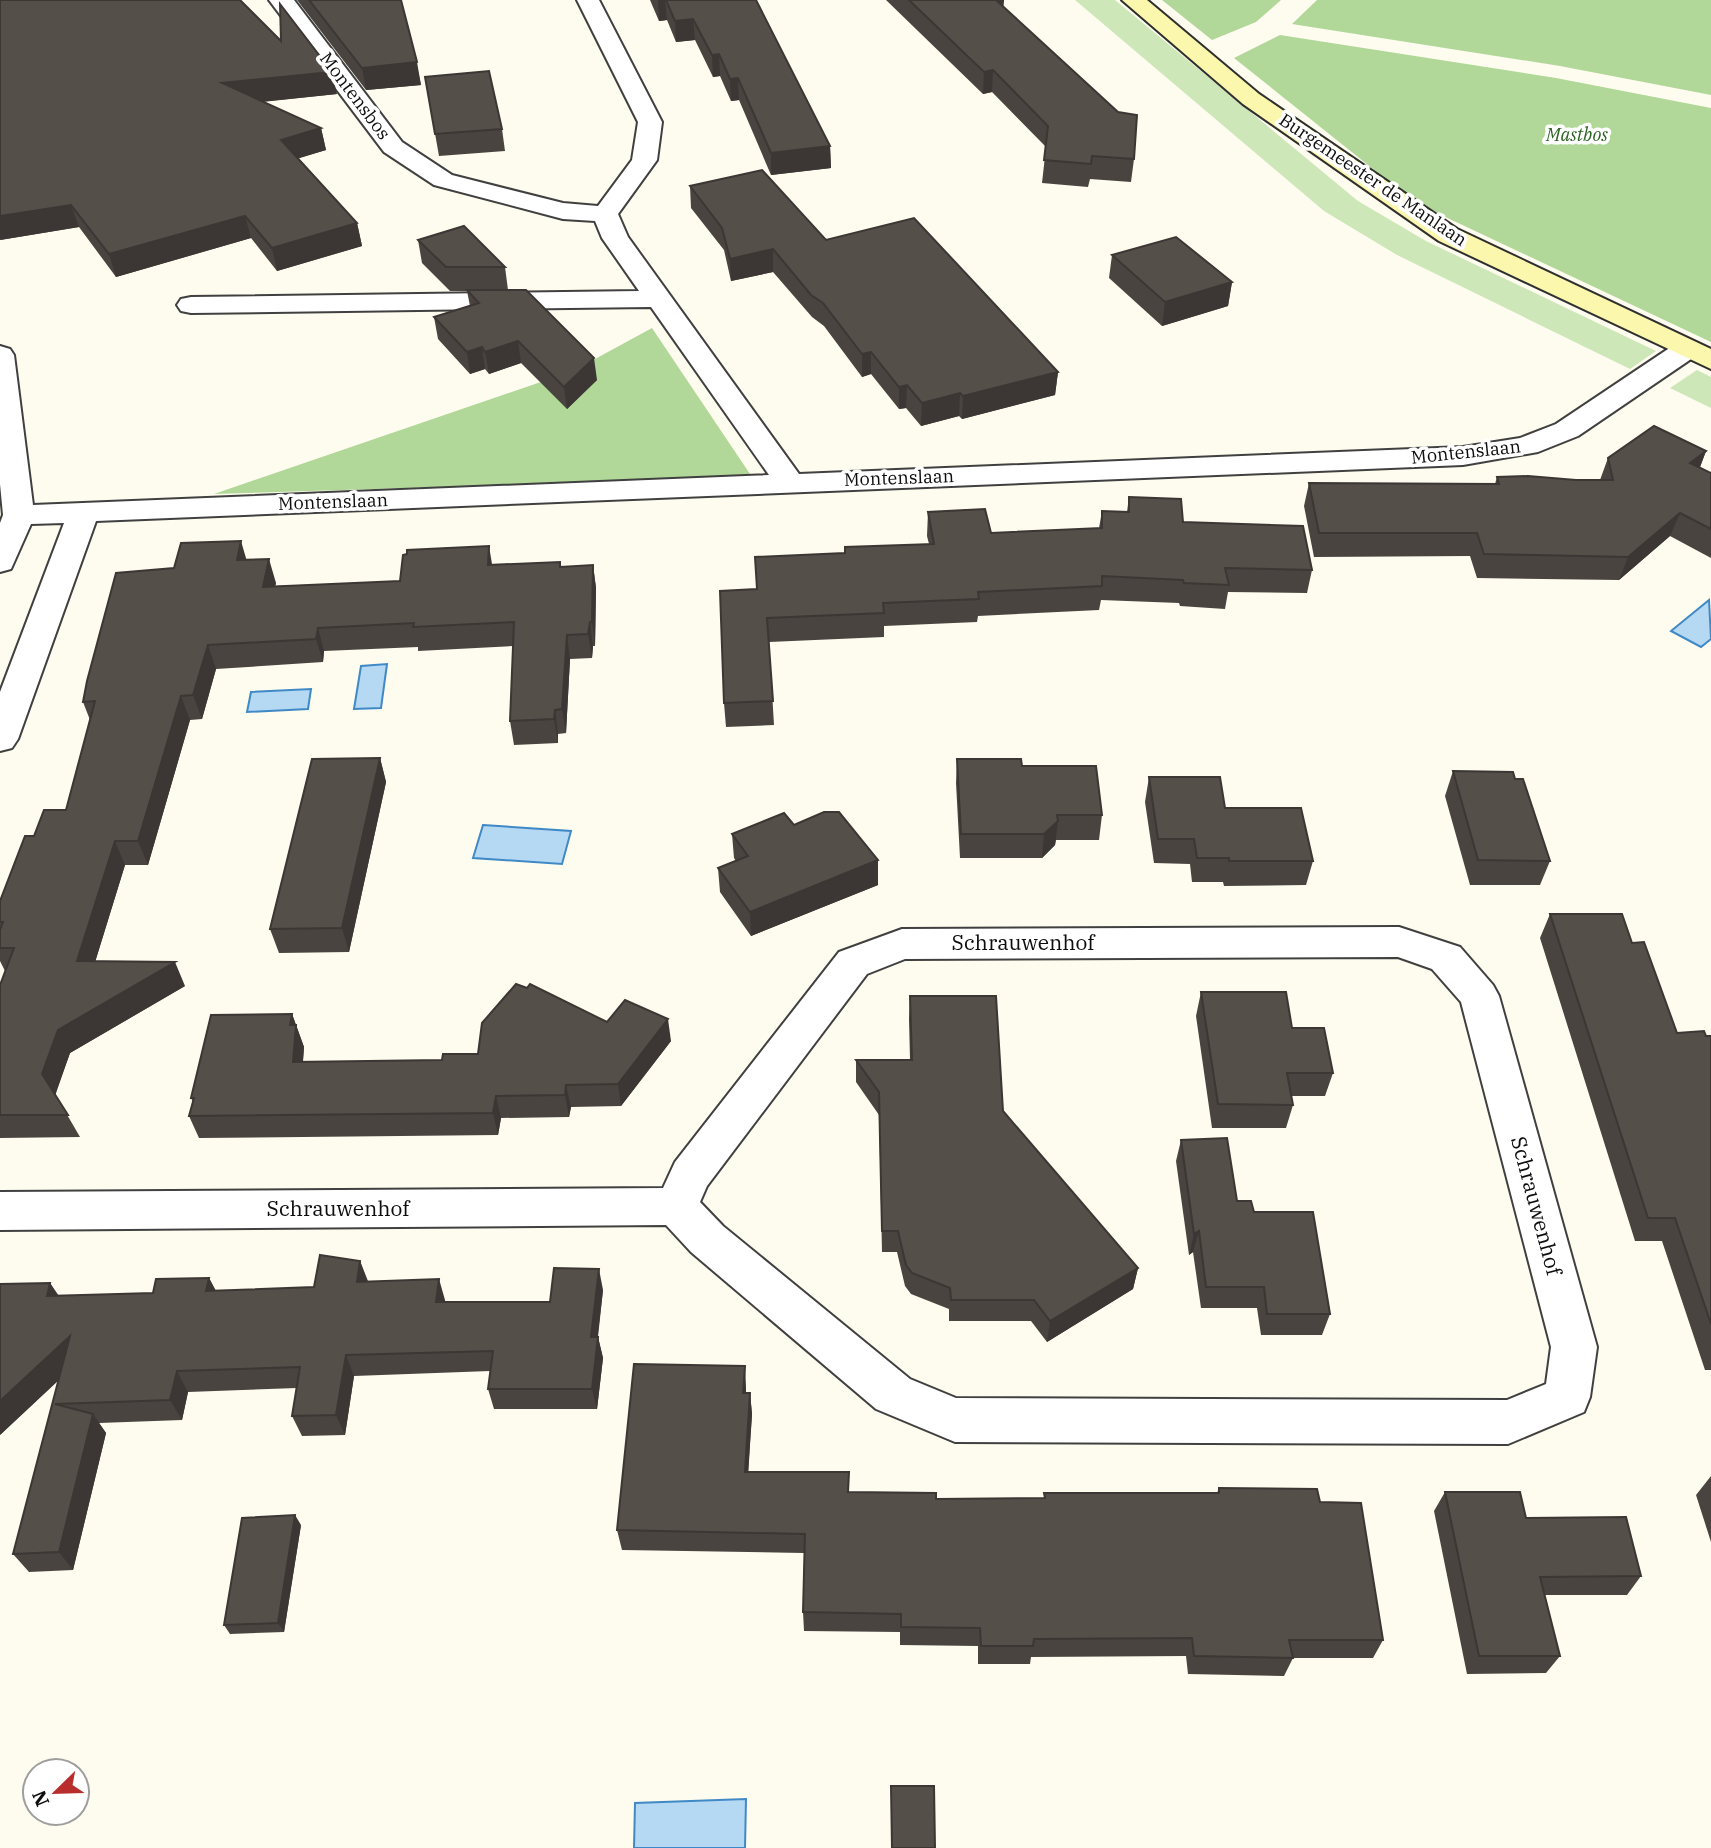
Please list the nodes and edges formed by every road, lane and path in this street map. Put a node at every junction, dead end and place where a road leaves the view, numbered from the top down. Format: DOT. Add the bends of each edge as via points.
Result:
graph roads {
  1 [pos="280,0"];
  2 [pos="588,0"];
  3 [pos="1133,0"];
  4 [pos="605,215"];
  5 [pos="658,299"];
  6 [pos="191,305"];
  7 [pos="0,355"];
  8 [pos="1699,355"];
  9 [pos="789,482"];
  10 [pos="84,512"];
  11 [pos="19,515"];
  12 [pos="0,562"];
  13 [pos="0,739"];
  14 [pos="676,1206"];
  15 [pos="0,1211"];
  1 -- 4 [label="street, Montensbos" via="393,147 433,174 563,211"];
  2 -- 4 [label="street" via="650,122 644,160"];
  3 -- 8 [label="street, Burgemeester de Manlaan" via="1251,99 1448,235"];
  4 -- 5 [label="street"];
  5 -- 6 [label="street"];
  5 -- 9 [label="street"];
  7 -- 11 [label="street"];
  8 -- 9 [label="street, Montenslaan" via="1567,430 1527,446 1463,456"];
  9 -- 10 [label="street, Montenslaan"];
  10 -- 11 [label="street, Montenslaan"];
  10 -- 13 [label="street"];
  11 -- 12 [label="street"];
  14 -- 14 [label="street, Schrauwenhof" via="690,1175 853,963 902,944 1399,942 1446,958 1479,996 1574,1347 1567,1397 1508,1422 955,1420 893,1394 707,1239"];
  14 -- 15 [label="street, Schrauwenhof"];
}
